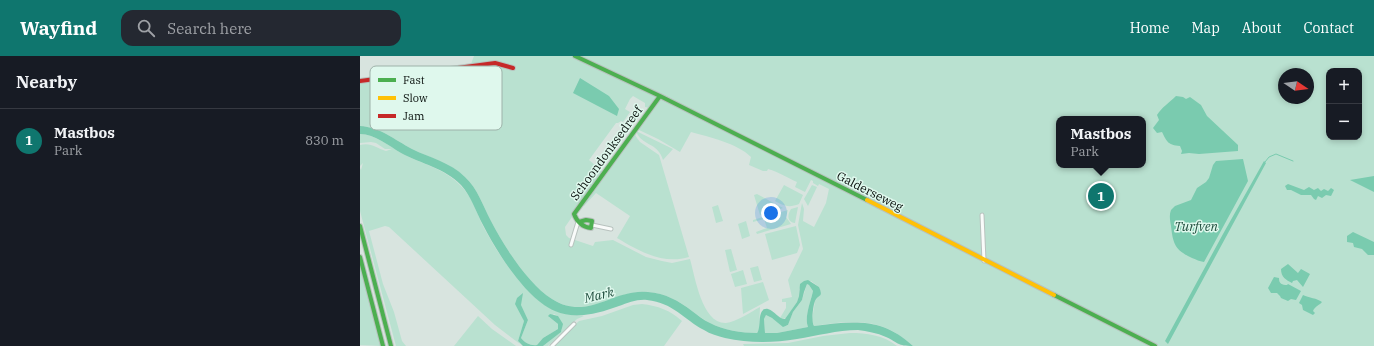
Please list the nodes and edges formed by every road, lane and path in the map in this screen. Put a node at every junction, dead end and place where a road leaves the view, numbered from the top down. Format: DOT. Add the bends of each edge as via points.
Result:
graph roads {
  1 [pos="575,56"];
  2 [pos="472,66"];
  3 [pos="513,68"];
  4 [pos="370,80"];
  5 [pos="360,81"];
  6 [pos="660,96"];
  7 [pos="982,215"];
  8 [pos="578,222"];
  9 [pos="592,225"];
  10 [pos="360,226"];
  11 [pos="611,229"];
  12 [pos="571,245"];
  13 [pos="360,257"];
  14 [pos="984,261"];
  15 [pos="574,324"];
  16 [pos="383,346"];
  17 [pos="391,346"];
  18 [pos="552,346"];
  19 [pos="1155,346"];
  1 -- 6 [label="main road, Galderseweg"];
  2 -- 3 [label="main road" via="495,63"];
  4 -- 5 [label="main road"];
  6 -- 8 [label="main road, Schoondonksedreef" via="574,214"];
  6 -- 14 [label="main road, Galderseweg"];
  7 -- 14 [label="street"];
  8 -- 9 [label="main road" via="590,220 593,222"];
  8 -- 12 [label="street, Schoondonksedreef"];
  9 -- 11 [label="street"];
  10 -- 17 [label="main road"];
  13 -- 16 [label="main road"];
  14 -- 19 [label="main road, Galderseweg"];
  15 -- 18 [label="street"];
}
